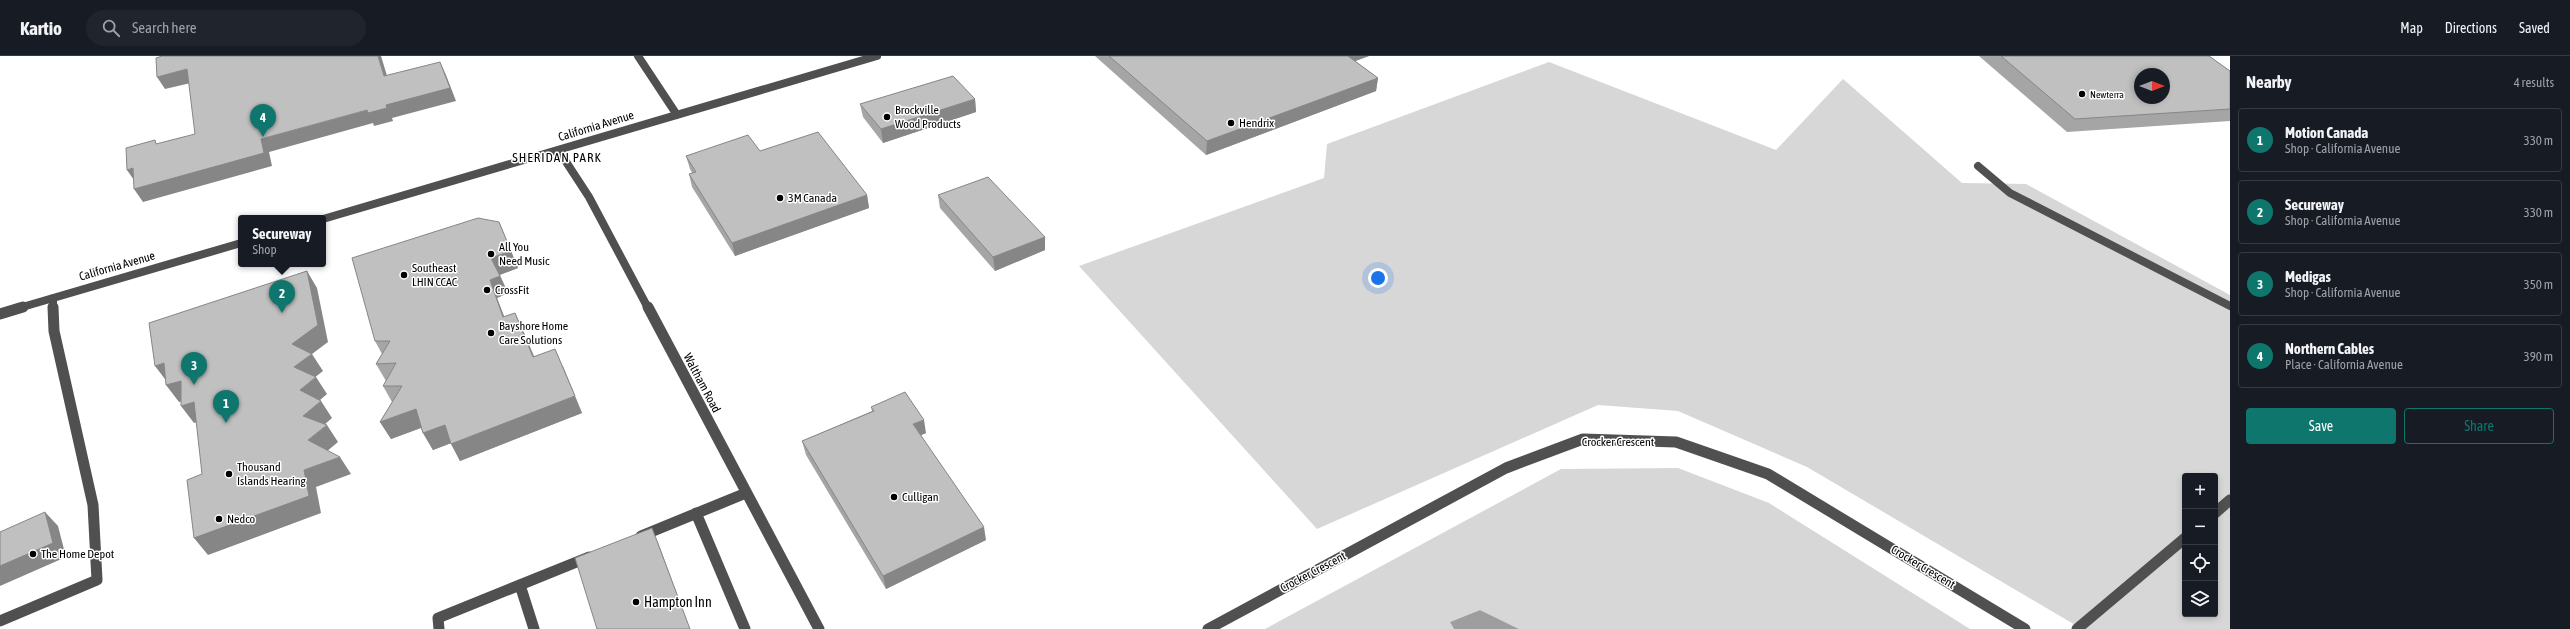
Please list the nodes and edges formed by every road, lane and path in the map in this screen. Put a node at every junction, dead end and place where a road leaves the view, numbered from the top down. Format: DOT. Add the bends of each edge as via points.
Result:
graph roads {
  1 [pos="638,56"];
  2 [pos="876,56"];
  3 [pos="677,116"];
  4 [pos="559,151"];
  5 [pos="1978,166"];
  6 [pos="326,218"];
  7 [pos="238,244"];
  8 [pos="54,298"];
  9 [pos="2230,306"];
  10 [pos="0,314"];
  11 [pos="746,493"];
  12 [pos="2230,500"];
  13 [pos="2218,510"];
  14 [pos="696,513"];
  15 [pos="630,540"];
  16 [pos="2182,541"];
  17 [pos="600,552"];
  18 [pos="520,585"];
  19 [pos="0,621"];
  20 [pos="439,629"];
  21 [pos="534,629"];
  22 [pos="746,629"];
  23 [pos="819,629"];
  24 [pos="1208,629"];
  25 [pos="2025,629"];
  26 [pos="2077,629"];
  1 -- 3 [label="street"];
  2 -- 3 [label="street, California Avenue"];
  3 -- 4 [label="street, California Avenue"];
  4 -- 6 [label="street, California Avenue"];
  4 -- 11 [label="street, Waltham Road" via="589,198"];
  5 -- 9 [label="street" via="2010,193"];
  7 -- 8 [label="street, California Avenue"];
  8 -- 10 [label="street, California Avenue"];
  8 -- 19 [label="street" via="54,331 92,505 97,580"];
  11 -- 14 [label="street"];
  11 -- 23 [label="street, Waltham Road"];
  12 -- 13 [label="street"];
  14 -- 15 [label="street"];
  14 -- 22 [label="street"];
  16 -- 26 [label="street"];
  17 -- 18 [label="street"];
  18 -- 20 [label="street" via="438,618"];
  18 -- 21 [label="street"];
  24 -- 25 [label="street, Crocker Crescent" via="1506,468 1582,439 1676,442 1768,474"];
}
